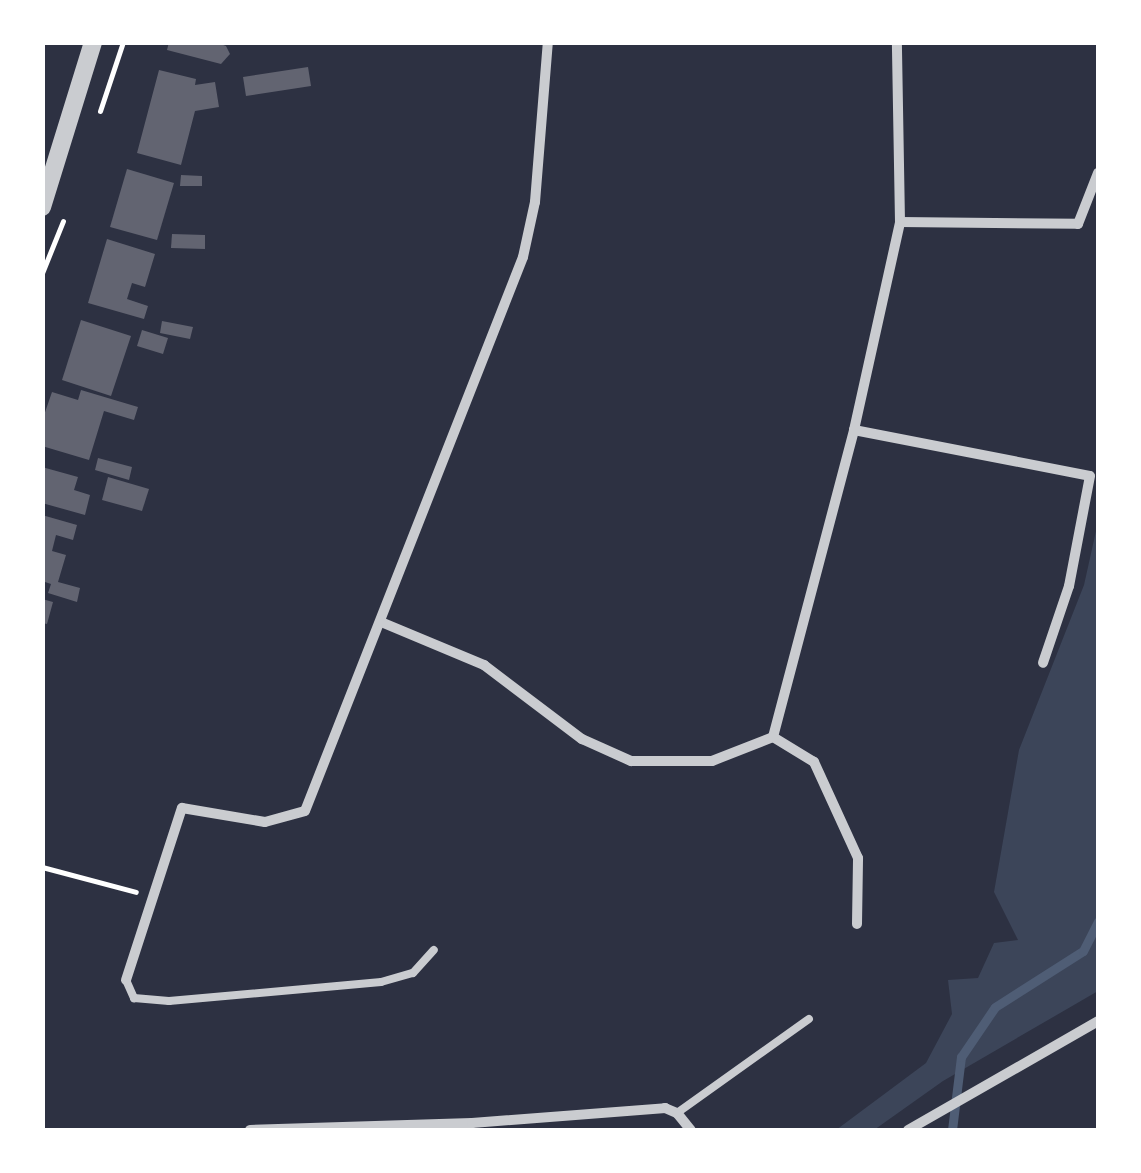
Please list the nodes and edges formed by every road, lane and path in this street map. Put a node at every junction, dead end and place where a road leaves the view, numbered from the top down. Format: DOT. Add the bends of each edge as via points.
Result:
graph roads {
  1 [pos="93,42"];
  2 [pos="548,42"];
  3 [pos="897,42"];
  4 [pos="1098,173"];
  5 [pos="42,207"];
  6 [pos="900,222"];
  7 [pos="854,430"];
  8 [pos="1094,474"];
  9 [pos="381,622"];
  10 [pos="1043,663"];
  11 [pos="773,737"];
  12 [pos="42,867"];
  13 [pos="154,896"];
  14 [pos="857,924"];
  15 [pos="434,950"];
  16 [pos="126,980"];
  17 [pos="809,1019"];
  18 [pos="1098,1021"];
  19 [pos="677,1113"];
  20 [pos="473,1127"];
  21 [pos="278,1129"];
  22 [pos="250,1130"];
  23 [pos="691,1130"];
  24 [pos="908,1130"];
  1 -- 5 [label="street"];
  2 -- 9 [label="street" via="535,202 523,257"];
  3 -- 6 [label="street"];
  4 -- 6 [label="street" via="1078,224"];
  6 -- 7 [label="street"];
  7 -- 8 [label="street"];
  7 -- 11 [label="street"];
  8 -- 10 [label="street" via="1069,586"];
  9 -- 11 [label="street" via="484,665 582,739 631,762 712,761"];
  9 -- 13 [label="street" via="304,811 265,822 182,808"];
  11 -- 14 [label="street" via="814,762 858,858"];
  12 -- 13 [label="path"];
  13 -- 16 [label="street"];
  15 -- 16 [label="lane" via="413,972 380,982 169,1002 134,998"];
  17 -- 19 [label="lane"];
  18 -- 24 [label="street"];
  19 -- 20 [label="street" via="665,1108"];
  19 -- 23 [label="street"];
  20 -- 21 [label="street"];
  21 -- 22 [label="street"];
}
